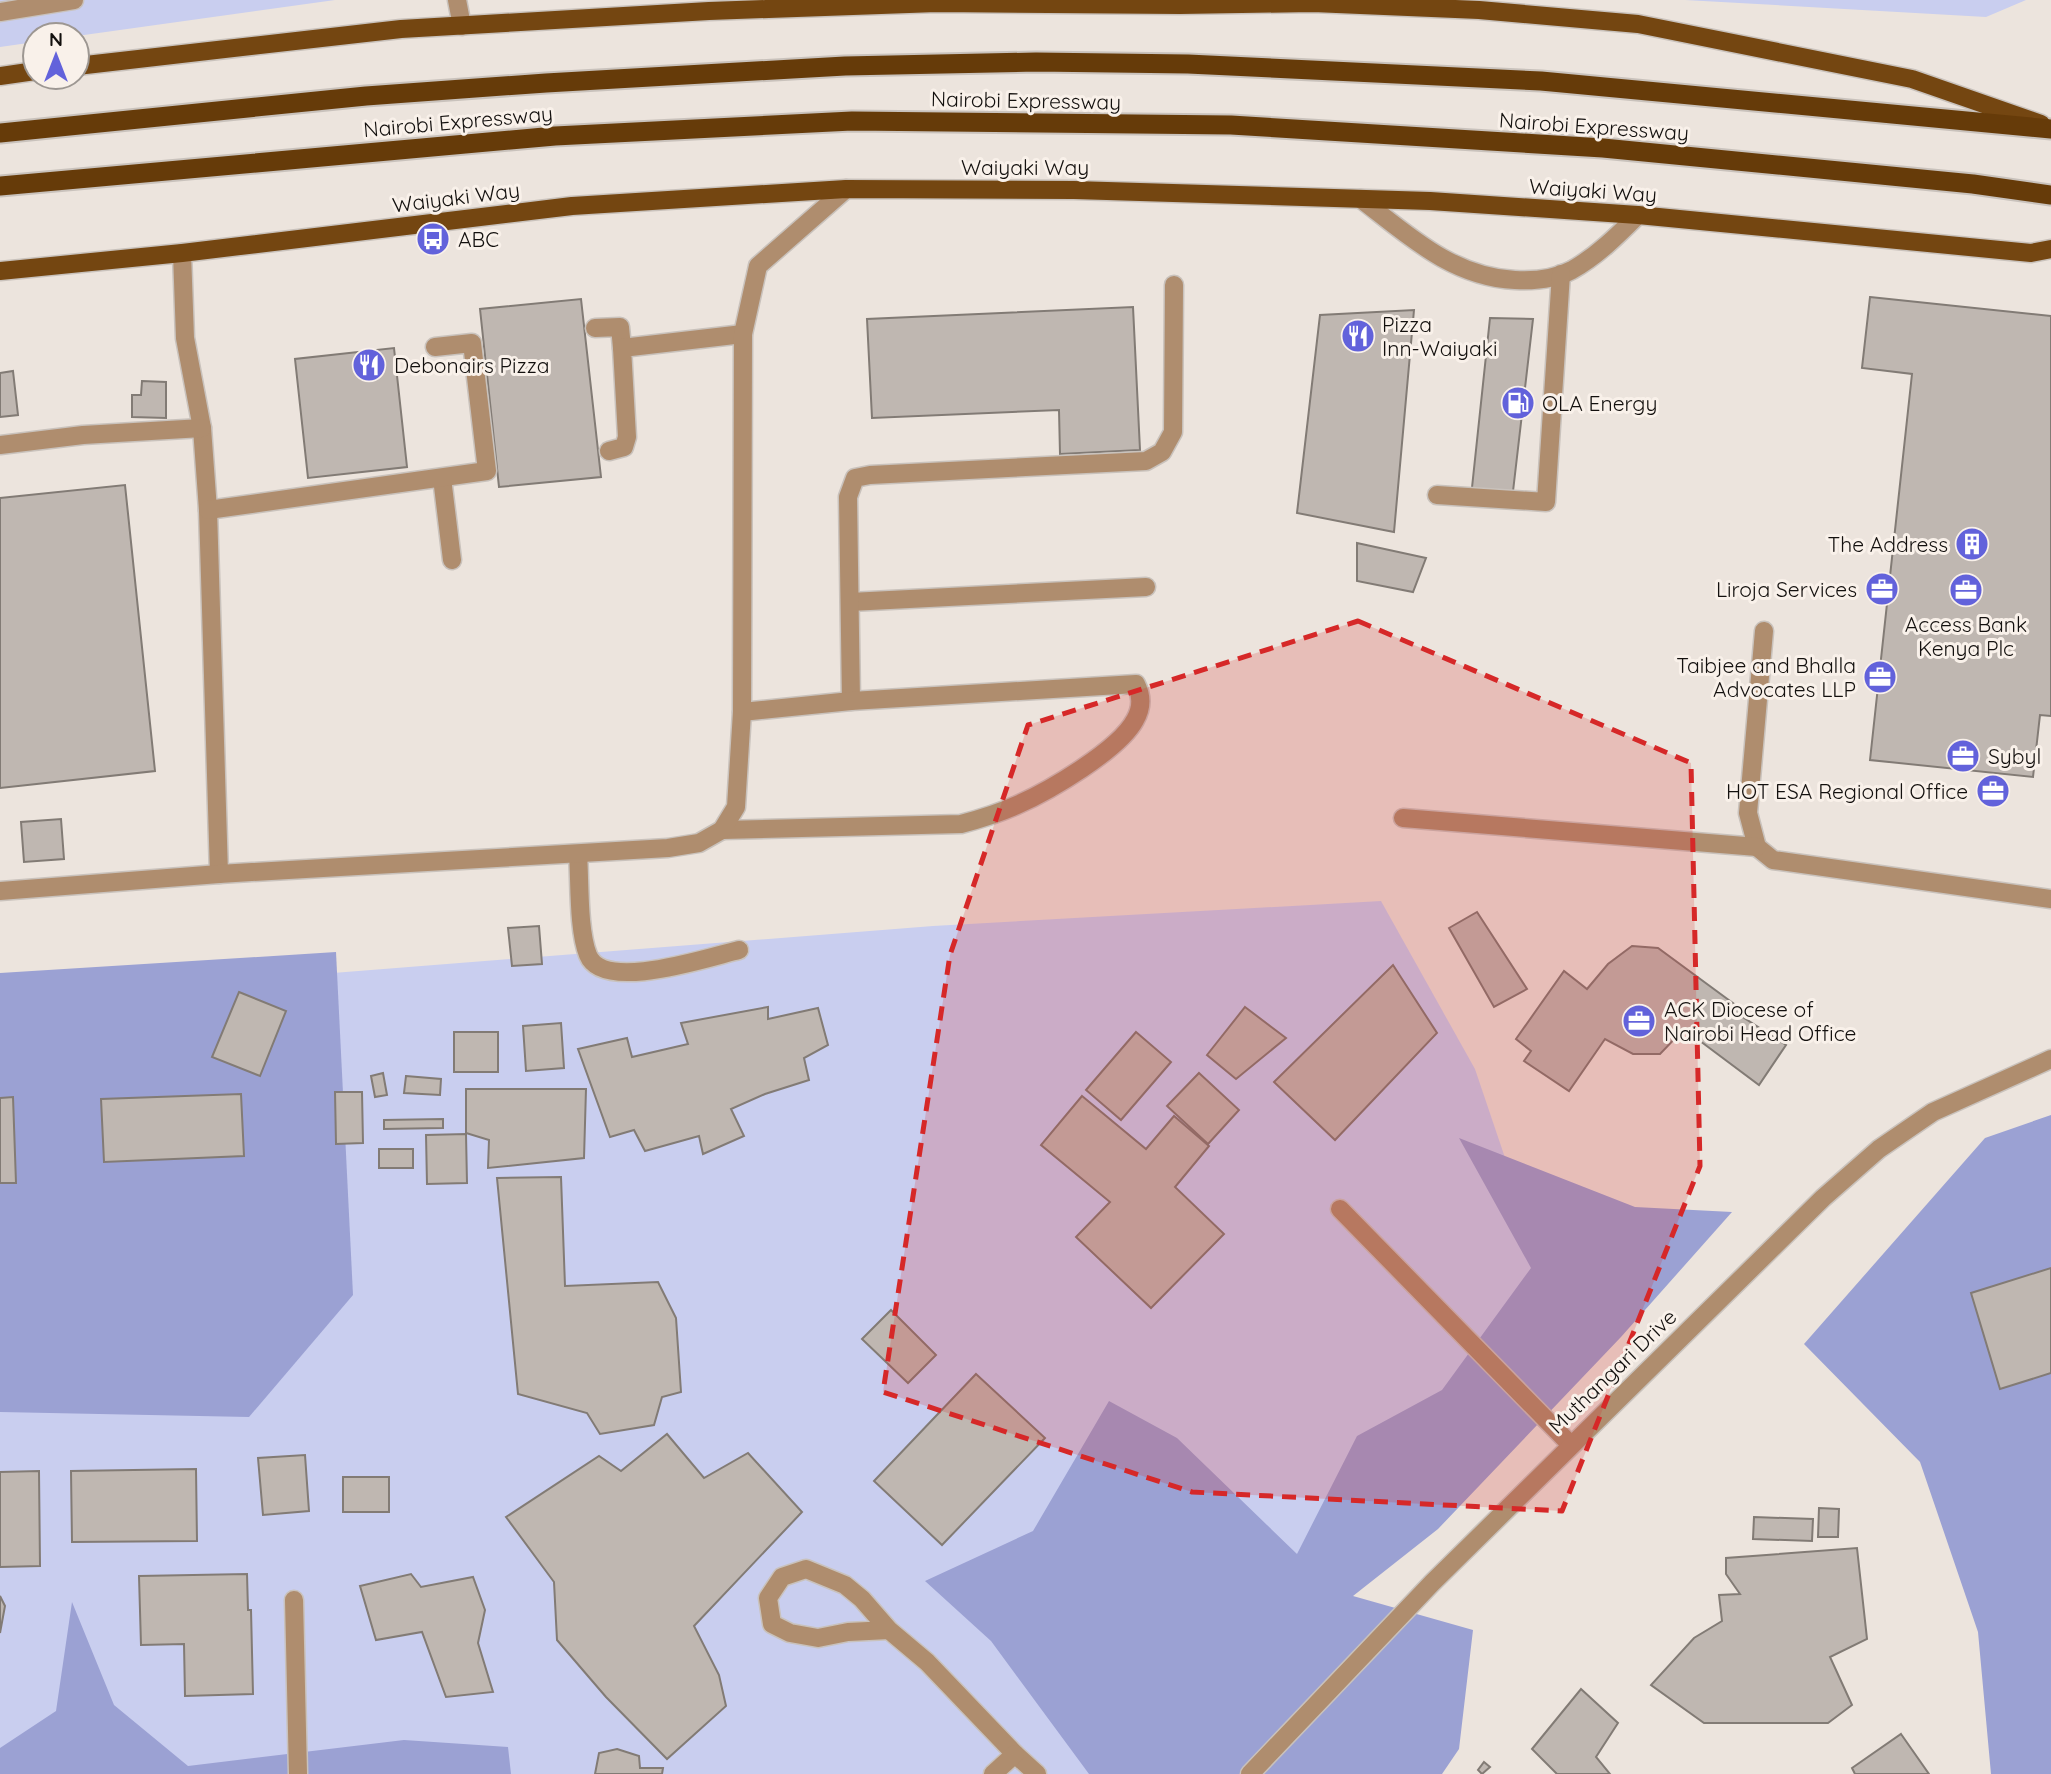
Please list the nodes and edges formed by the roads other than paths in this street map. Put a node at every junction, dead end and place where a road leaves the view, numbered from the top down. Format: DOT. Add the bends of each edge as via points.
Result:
graph roads {
  1 [pos="74,0"];
  2 [pos="457,0"];
  3 [pos="937,1"];
  4 [pos="0,12"];
  5 [pos="462,26"];
  6 [pos="91,64"];
  7 [pos="21,73"];
  8 [pos="0,76"];
  9 [pos="2051,128"];
  10 [pos="0,133"];
  11 [pos="0,186"];
  12 [pos="846,189"];
  13 [pos="2051,195"];
  14 [pos="1361,199"];
  15 [pos="1638,215"];
  16 [pos="2051,249"];
  17 [pos="182,253"];
  18 [pos="0,271"];
  19 [pos="1561,274"];
  20 [pos="1174,285"];
  21 [pos="595,328"];
  22 [pos="743,334"];
  23 [pos="435,347"];
  24 [pos="622,348"];
  25 [pos="202,428"];
  26 [pos="0,445"];
  27 [pos="609,451"];
  28 [pos="442,478"];
  29 [pos="1437,495"];
  30 [pos="208,510"];
  31 [pos="452,560"];
  32 [pos="1146,587"];
  33 [pos="850,602"];
  34 [pos="1764,631"];
  35 [pos="851,701"];
  36 [pos="742,712"];
  37 [pos="1403,818"];
  38 [pos="722,830"];
  39 [pos="1757,847"];
  40 [pos="578,854"];
  41 [pos="219,874"];
  42 [pos="0,891"];
  43 [pos="2051,900"];
  44 [pos="739,950"];
  45 [pos="2051,1059"];
  46 [pos="1340,1209"];
  47 [pos="1570,1444"];
  48 [pos="294,1600"];
  49 [pos="889,1630"];
  50 [pos="1015,1754"];
  51 [pos="298,1774"];
  52 [pos="993,1774"];
  53 [pos="1037,1774"];
  54 [pos="1250,1774"];
  1 -- 4 [label="street"];
  2 -- 5 [label="street"];
  3 -- 5 [label="main road"];
  3 -- 9 [label="main road" via="1313,3 1479,10 1638,24 1912,79"];
  5 -- 6 [label="main road"];
  7 -- 8 [label="main road"];
  9 -- 10 [label="highway, Nairobi Expressway" via="1541,81 1188,64 1036,62 845,66 546,83"];
  11 -- 13 [label="highway, Nairobi Expressway" via="555,136 852,121 1231,125 1603,148"];
  12 -- 14 [label="main road, Waiyaki Way"];
  12 -- 17 [label="main road, Waiyaki Way" via="572,206"];
  12 -- 22 [label="street" via="758,266"];
  14 -- 15 [label="main road, Waiyaki Way"];
  14 -- 19 [label="street" via="1453,265 1505,280 1530,281"];
  15 -- 16 [label="main road, Waiyaki Way" via="2031,253"];
  15 -- 19 [label="street" via="1613,240"];
  17 -- 18 [label="main road, Waiyaki Way"];
  17 -- 25 [label="street" via="186,338"];
  19 -- 29 [label="street" via="1546,502"];
  20 -- 33 [label="street" via="1173,432 1162,452 1146,461 855,478 848,497"];
  21 -- 24 [label="street" via="620,327"];
  22 -- 24 [label="street"];
  22 -- 36 [label="street"];
  23 -- 28 [label="street" via="471,343 487,471"];
  24 -- 27 [label="street" via="627,438 624,447"];
  25 -- 26 [label="street"];
  25 -- 30 [label="street"];
  28 -- 30 [label="street"];
  28 -- 31 [label="street"];
  30 -- 41 [label="street"];
  32 -- 33 [label="street"];
  33 -- 35 [label="street"];
  34 -- 39 [label="street" via="1748,813"];
  35 -- 36 [label="street"];
  35 -- 38 [label="street" via="1136,684 1141,694 1135,721 1122,737 1083,767 990,816 961,824"];
  36 -- 38 [label="street" via="736,807"];
  37 -- 39 [label="street"];
  38 -- 40 [label="street" via="699,843"];
  39 -- 43 [label="street" via="1773,860"];
  40 -- 41 [label="street"];
  40 -- 44 [label="street" via="588,957 605,971 642,973"];
  41 -- 42 [label="street"];
  45 -- 47 [label="street, Muthangari Drive" via="1933,1112 1878,1149"];
  46 -- 47 [label="street"];
  47 -- 54 [label="street, Muthangari Drive"];
  48 -- 51 [label="street"];
  49 -- 49 [label="street" via="845,1585 806,1569 782,1577 768,1598 772,1623 790,1633 818,1638"];
  49 -- 50 [label="street" via="927,1662"];
  50 -- 52 [label="street"];
  50 -- 53 [label="street"];
}
